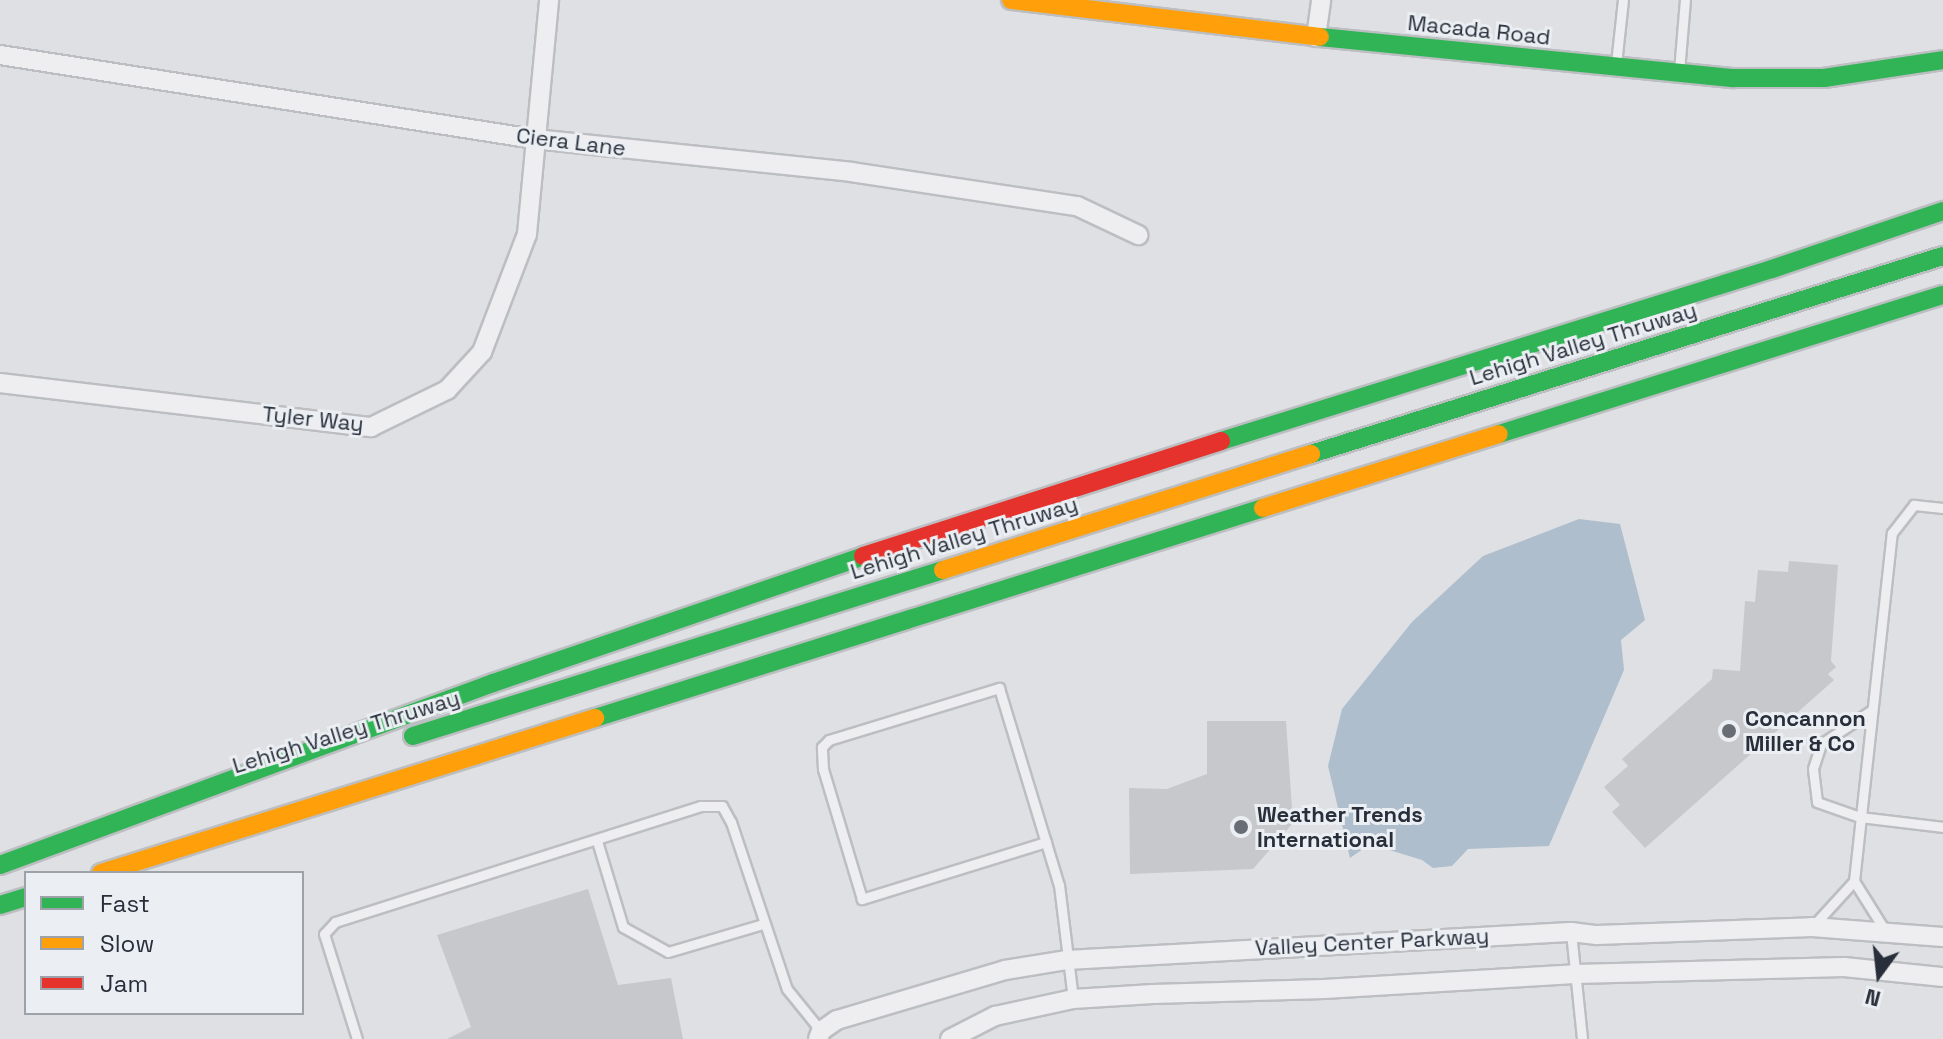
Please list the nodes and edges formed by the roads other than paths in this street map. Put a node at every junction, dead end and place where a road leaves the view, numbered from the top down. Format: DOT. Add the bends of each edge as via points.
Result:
graph roads {
  1 [pos="549,0"];
  2 [pos="1011,0"];
  3 [pos="1321,0"];
  4 [pos="1623,0"];
  5 [pos="1685,0"];
  6 [pos="1316,37"];
  7 [pos="0,55"];
  8 [pos="1943,60"];
  9 [pos="1616,68"];
  10 [pos="1678,74"];
  11 [pos="534,139"];
  12 [pos="1943,211"];
  13 [pos="1857,220"];
  14 [pos="1138,235"];
  15 [pos="1943,256"];
  16 [pos="1943,295"];
  17 [pos="1943,311"];
  18 [pos="1569,332"];
  19 [pos="1815,335"];
  20 [pos="0,383"];
  21 [pos="1943,508"];
  22 [pos="1872,710"];
  23 [pos="395,742"];
  24 [pos="364,751"];
  25 [pos="1860,817"];
  26 [pos="1943,827"];
  27 [pos="597,841"];
  28 [pos="1046,842"];
  29 [pos="0,866"];
  30 [pos="107,871"];
  31 [pos="1854,881"];
  32 [pos="24,898"];
  33 [pos="0,905"];
  34 [pos="763,924"];
  35 [pos="1812,927"];
  36 [pos="1571,932"];
  37 [pos="1886,932"];
  38 [pos="1943,937"];
  39 [pos="1067,960"];
  40 [pos="1575,974"];
  41 [pos="1943,977"];
  42 [pos="1073,999"];
  43 [pos="820,1035"];
  44 [pos="357,1039"];
  45 [pos="950,1039"];
  46 [pos="1582,1039"];
  1 -- 11 [label="street, Tyler Way"];
  2 -- 6 [label="main road, Macada Road"];
  3 -- 6 [label="street"];
  4 -- 9 [label="lane"];
  5 -- 10 [label="lane"];
  6 -- 9 [label="main road, Macada Road"];
  7 -- 11 [label="street, Ciera Lane"];
  8 -- 10 [label="main road, Macada Road" via="1824,78"];
  9 -- 10 [label="main road, Macada Road"];
  11 -- 14 [label="street, Ciera Lane" via="851,172 1077,206"];
  11 -- 20 [label="street, Tyler Way" via="527,234 482,352 447,390 371,427"];
  12 -- 18 [label="main road"];
  13 -- 18 [label="main road"];
  15 -- 23 [label="main road, Lehigh Valley Thruway"];
  16 -- 19 [label="main road"];
  17 -- 19 [label="main road"];
  18 -- 29 [label="main road" via="965,521 493,683"];
  19 -- 30 [label="main road"];
  21 -- 22 [label="lane" via="1914,505 1892,533"];
  22 -- 25 [label="lane"];
  22 -- 25 [label="lane" via="1821,744 1813,769 1817,802"];
  24 -- 29 [label="main road, Lehigh Valley Thruway"];
  25 -- 26 [label="lane"];
  25 -- 31 [label="lane"];
  27 -- 34 [label="lane" via="623,927 668,952"];
  27 -- 34 [label="lane" via="701,806 722,806"];
  27 -- 44 [label="lane" via="335,922 324,934"];
  28 -- 28 [label="lane" via="999,688 829,740 822,747 823,769 862,899"];
  28 -- 39 [label="lane" via="1059,885"];
  31 -- 35 [label="lane"];
  31 -- 37 [label="lane"];
  32 -- 33 [label="main road"];
  34 -- 43 [label="lane" via="787,989"];
  35 -- 36 [label="street, Valley Center Parkway"];
  35 -- 37 [label="street, Valley Center Parkway"];
  36 -- 39 [label="street, Valley Center Parkway"];
  36 -- 40 [label="lane"];
  37 -- 38 [label="street, Valley Center Parkway"];
  39 -- 42 [label="lane"];
  39 -- 43 [label="street, Valley Center Parkway" via="947,986 837,1020"];
  40 -- 41 [label="street, Valley Center Parkway" via="1844,967"];
  40 -- 42 [label="street, Valley Center Parkway"];
  40 -- 46 [label="lane"];
  42 -- 45 [label="street, Valley Center Parkway" via="995,1016"];
}
